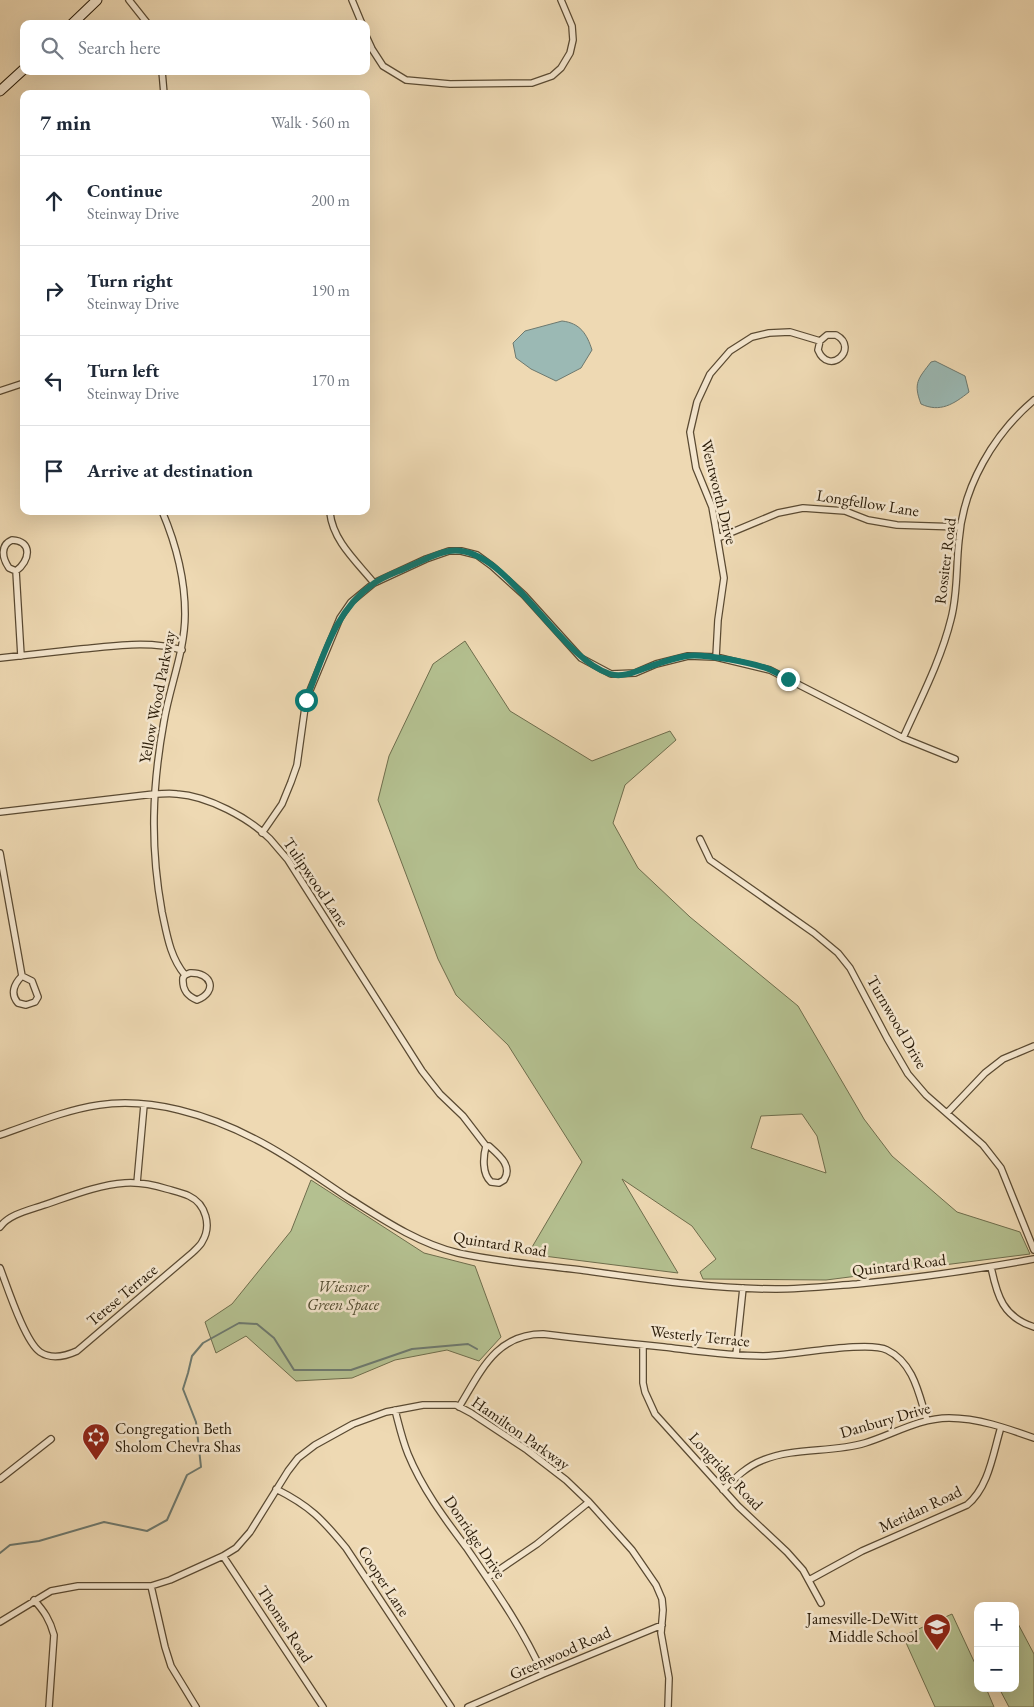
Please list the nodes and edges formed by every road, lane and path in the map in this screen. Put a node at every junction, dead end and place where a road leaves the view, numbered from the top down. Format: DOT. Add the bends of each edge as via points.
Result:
graph roads {
  1 [pos="97,0"];
  2 [pos="130,0"];
  3 [pos="352,0"];
  4 [pos="561,0"];
  5 [pos="76,20"];
  6 [pos="145,20"];
  7 [pos="360,20"];
  8 [pos="370,45"];
  9 [pos="20,73"];
  10 [pos="162,75"];
  11 [pos="164,90"];
  12 [pos="0,91"];
  13 [pos="820,341"];
  14 [pos="20,384"];
  15 [pos="0,391"];
  16 [pos="1034,400"];
  17 [pos="163,515"];
  18 [pos="330,515"];
  19 [pos="960,527"];
  20 [pos="718,538"];
  21 [pos="16,571"];
  22 [pos="374,583"];
  23 [pos="182,650"];
  24 [pos="22,656"];
  25 [pos="716,657"];
  26 [pos="0,658"];
  27 [pos="902,738"];
  28 [pos="956,759"];
  29 [pos="154,794"];
  30 [pos="0,812"];
  31 [pos="262,832"];
  32 [pos="700,839"];
  33 [pos="0,853"];
  34 [pos="185,975"];
  35 [pos="22,976"];
  36 [pos="1034,1046"];
  37 [pos="144,1105"];
  38 [pos="947,1113"];
  39 [pos="0,1135"];
  40 [pos="486,1146"];
  41 [pos="137,1183"];
  42 [pos="0,1227"];
  43 [pos="1034,1250"];
  44 [pos="1034,1259"];
  45 [pos="991,1267"];
  46 [pos="0,1268"];
  47 [pos="743,1288"];
  48 [pos="1034,1327"];
  49 [pos="643,1345"];
  50 [pos="736,1355"];
  51 [pos="459,1407"];
  52 [pos="395,1410"];
  53 [pos="927,1420"];
  54 [pos="1000,1427"];
  55 [pos="1034,1438"];
  56 [pos="51,1440"];
  57 [pos="0,1479"];
  58 [pos="276,1489"];
  59 [pos="723,1490"];
  60 [pos="589,1502"];
  61 [pos="223,1556"];
  62 [pos="487,1578"];
  63 [pos="809,1580"];
  64 [pos="151,1586"];
  65 [pos="34,1600"];
  66 [pos="821,1603"];
  67 [pos="0,1622"];
  68 [pos="662,1625"];
  69 [pos="543,1674"];
  70 [pos="195,1705"];
  71 [pos="49,1707"];
  72 [pos="187,1707"];
  73 [pos="323,1707"];
  74 [pos="451,1707"];
  75 [pos="468,1707"];
  76 [pos="668,1707"];
  1 -- 5 [label="street"];
  2 -- 6 [label="street"];
  3 -- 7 [label="street"];
  4 -- 8 [label="street" via="572,26 573,40 561,68 546,80 450,84 406,80 383,66"];
  9 -- 12 [label="street"];
  10 -- 11 [label="street"];
  13 -- 13 [label="street, Wentworth Drive" via="831,334 840,337 845,345 844,354 836,360 827,360 818,350"];
  13 -- 20 [label="street, Wentworth Drive" via="790,332 769,332 730,350 710,374 696,402 690,432 696,468 712,507"];
  14 -- 15 [label="street"];
  16 -- 19 [label="street, Rossiter Road" via="1020,411 984,460"];
  17 -- 23 [label="street, Yellow Wood Parkway" via="179,557 184,585"];
  18 -- 22 [label="street" via="339,540"];
  19 -- 20 [label="street, Longfellow Lane" via="897,525 868,520 845,511 803,508 778,513"];
  19 -- 27 [label="street, Rossiter Road" via="952,619"];
  20 -- 25 [label="street, Wentworth Drive" via="724,578"];
  21 -- 21 [label="street" via="26,558 27,549 24,544 12,540 1,549 9,568"];
  21 -- 24 [label="street"];
  22 -- 25 [label="street" via="438,554 461,551 476,555 492,566 524,595 581,658 611,674 634,673 688,656"];
  22 -- 31 [label="street" via="351,602 336,626 306,700 292,782 282,804"];
  23 -- 24 [label="street" via="145,644"];
  23 -- 29 [label="street, Yellow Wood Parkway" via="164,719"];
  24 -- 26 [label="street"];
  25 -- 27 [label="street" via="770,670"];
  27 -- 28 [label="street"];
  29 -- 30 [label="street, Tulipwood Lane"];
  29 -- 31 [label="street, Tulipwood Lane" via="176,794 204,800 228,810"];
  29 -- 34 [label="street, Yellow Wood Parkway" via="156,881 172,955"];
  31 -- 40 [label="street, Tulipwood Lane" via="288,860 422,1071"];
  32 -- 38 [label="street, Turnwood Drive" via="710,860 838,953 850,968 908,1074"];
  33 -- 35 [label="street"];
  34 -- 34 [label="street, Yellow Wood Parkway" via="200,973 206,978 210,991 205,997 197,1000 185,993 182,981"];
  35 -- 35 [label="street" via="13,992 18,1003 26,1005 35,1002 38,996 32,982"];
  36 -- 38 [label="street" via="1004,1059 985,1073"];
  37 -- 39 [label="street, Quintard Road" via="122,1103 77,1109"];
  37 -- 41 [label="street"];
  37 -- 47 [label="street, Quintard Road" via="215,1121 258,1140 382,1218 437,1247 528,1264"];
  38 -- 43 [label="street, Turnwood Drive" via="983,1145 1001,1168"];
  40 -- 40 [label="street, Tulipwood Lane" via="486,1178 491,1182 504,1180 508,1169 505,1162"];
  41 -- 42 [label="street, Terese Terrace" via="110,1184 80,1192 15,1216"];
  41 -- 46 [label="street, Terese Terrace" via="158,1186 198,1201 206,1215 206,1234 192,1253 78,1351 57,1357 38,1350 18,1313"];
  44 -- 45 [label="street, Quintard Road"];
  45 -- 47 [label="street, Quintard Road" via="810,1288"];
  45 -- 48 [label="street" via="1001,1302 1020,1323"];
  47 -- 50 [label="street"];
  49 -- 50 [label="street, Westerly Terrace"];
  49 -- 51 [label="street, Westerly Terrace" via="543,1334 515,1338 500,1348 483,1368"];
  49 -- 59 [label="street, Longridge Road" via="643,1383 651,1406"];
  50 -- 53 [label="street, Westerly Terrace" via="763,1356 861,1347 886,1349 906,1365 913,1377"];
  51 -- 52 [label="street, Hamilton Parkway" via="423,1405"];
  51 -- 60 [label="street, Hamilton Parkway" via="527,1450"];
  52 -- 58 [label="street, Hamilton Parkway" via="353,1424 315,1445 298,1458"];
  52 -- 62 [label="street, Donridge Drive" via="403,1440 420,1479"];
  53 -- 54 [label="street, Danbury Drive" via="979,1420"];
  53 -- 59 [label="street, Danbury Drive" via="856,1445 782,1454 763,1460 750,1466"];
  54 -- 55 [label="street, Danbury Drive"];
  54 -- 63 [label="street, Meridan Road" via="984,1483 976,1498"];
  56 -- 57 [label="street"];
  58 -- 61 [label="street, Hamilton Parkway" via="250,1532 236,1548"];
  58 -- 74 [label="street, Cooper Lane" via="310,1508 346,1548"];
  59 -- 63 [label="street, Longridge Road" via="787,1552"];
  60 -- 62 [label="street" via="537,1544"];
  60 -- 68 [label="street, Hamilton Parkway" via="632,1550 656,1585 662,1599"];
  61 -- 64 [label="street, Hamilton Parkway"];
  61 -- 73 [label="street, Thomas Road"];
  62 -- 69 [label="street, Donridge Drive" via="524,1636"];
  63 -- 66 [label="street, Longridge Road"];
  64 -- 65 [label="street, Hamilton Parkway" via="78,1586 52,1591"];
  64 -- 70 [label="street" via="165,1648"];
  65 -- 67 [label="street, Hamilton Parkway"];
  65 -- 71 [label="street" via="46,1613 54,1634"];
  68 -- 69 [label="street, Greenwood Road"];
  68 -- 76 [label="street, Hamilton Parkway" via="669,1678"];
  69 -- 75 [label="street, Greenwood Road"];
  70 -- 72 [label="street"];
}
